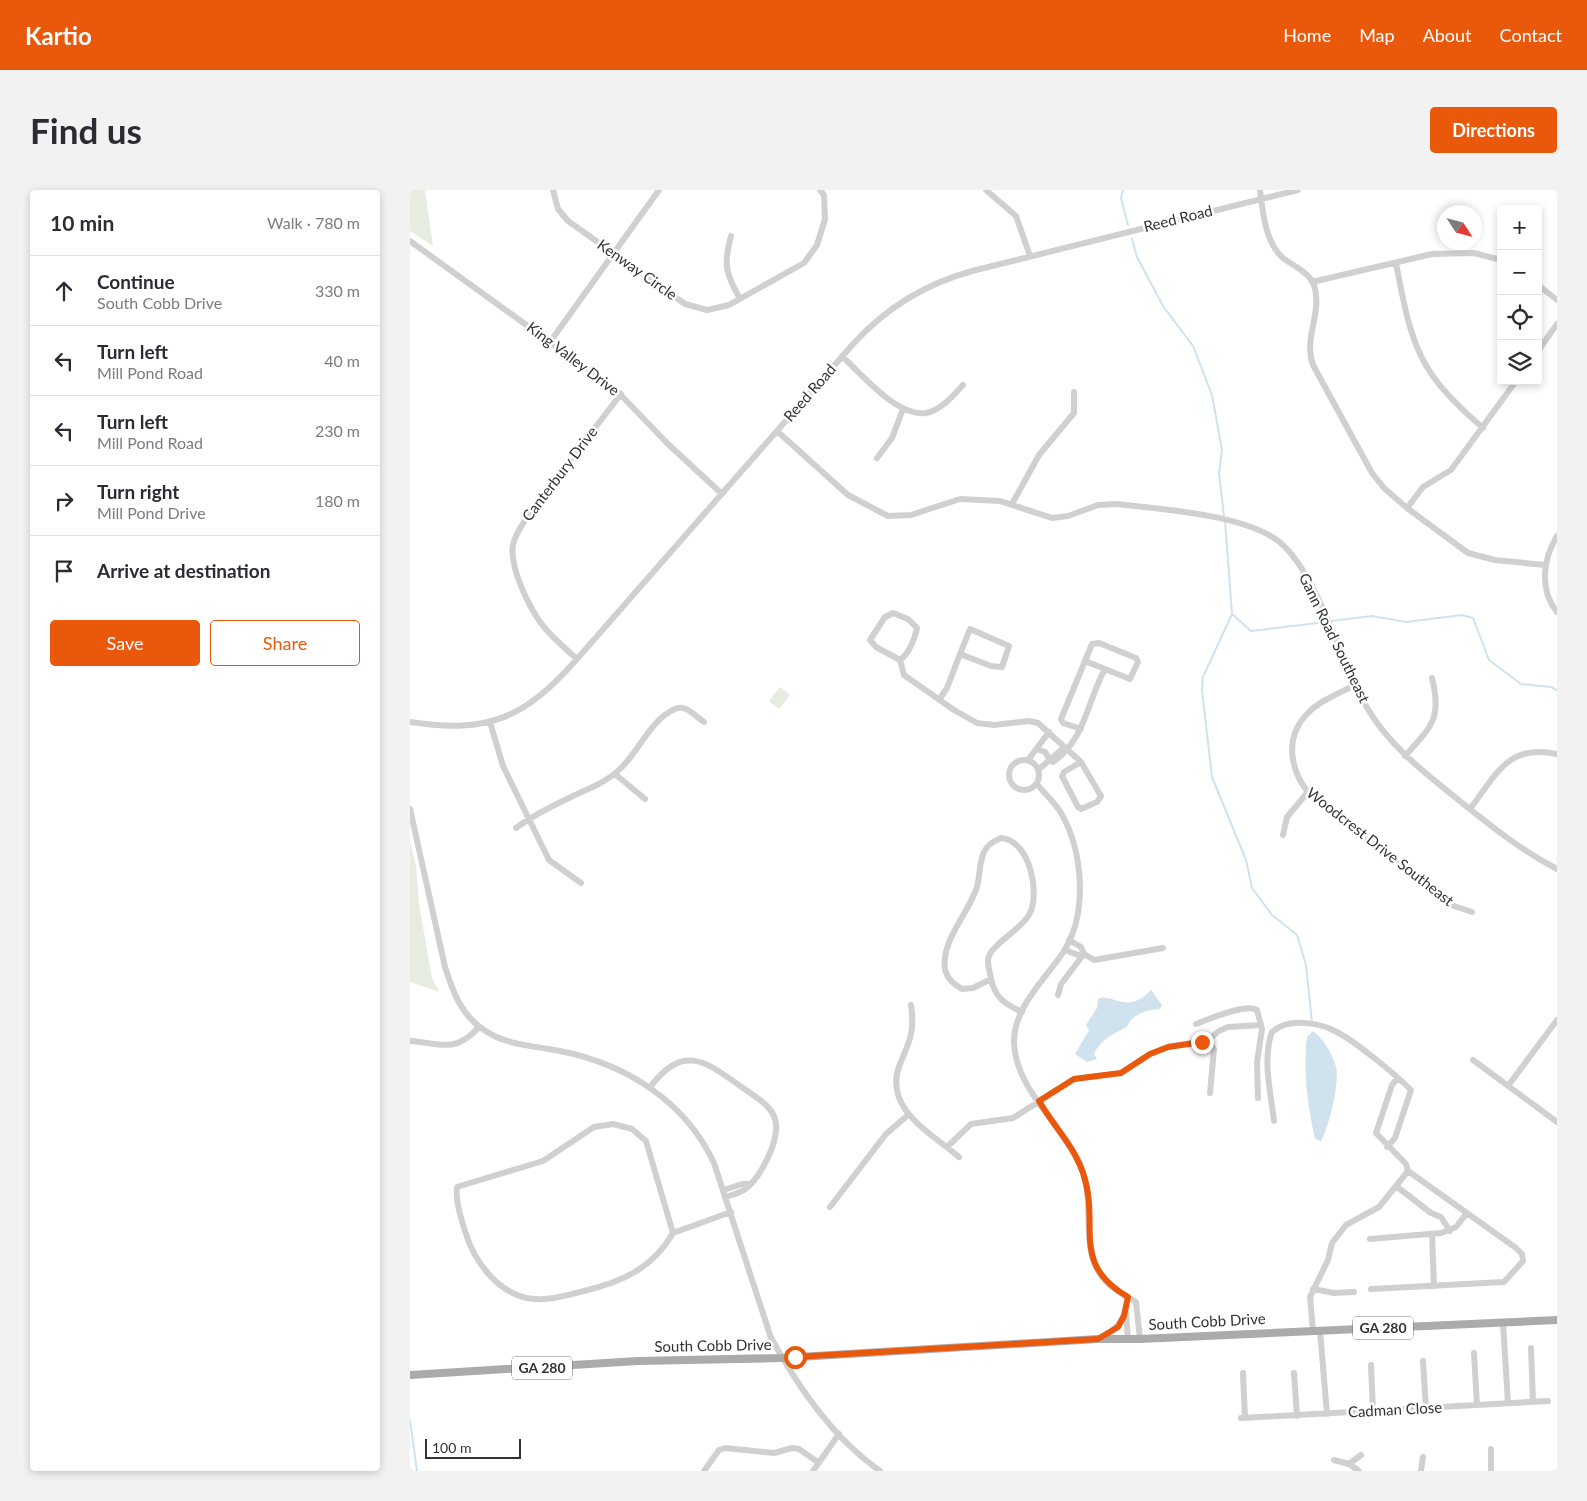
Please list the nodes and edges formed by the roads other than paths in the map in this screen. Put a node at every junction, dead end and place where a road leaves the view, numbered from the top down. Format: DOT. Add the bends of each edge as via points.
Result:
graph roads {
  1 [pos="553,190"];
  2 [pos="659,190"];
  3 [pos="820,190"];
  4 [pos="1260,190"];
  5 [pos="1298,190"];
  6 [pos="990,191"];
  7 [pos="1261,199"];
  8 [pos="731,236"];
  9 [pos="410,241"];
  10 [pos="614,253"];
  11 [pos="1030,256"];
  12 [pos="1497,259"];
  13 [pos="1396,263"];
  14 [pos="1312,282"];
  15 [pos="1542,288"];
  16 [pos="740,299"];
  17 [pos="1557,300"];
  18 [pos="1557,324"];
  19 [pos="550,342"];
  20 [pos="1542,345"];
  21 [pos="842,356"];
  22 [pos="963,385"];
  23 [pos="1513,385"];
  24 [pos="1074,392"];
  25 [pos="621,394"];
  26 [pos="903,409"];
  27 [pos="1483,428"];
  28 [pos="777,431"];
  29 [pos="877,458"];
  30 [pos="722,494"];
  31 [pos="1012,504"];
  32 [pos="1407,508"];
  33 [pos="1557,536"];
  34 [pos="1545,565"];
  35 [pos="1557,612"];
  36 [pos="960,654"];
  37 [pos="577,659"];
  38 [pos="900,660"];
  39 [pos="1086,661"];
  40 [pos="1105,669"];
  41 [pos="1432,678"];
  42 [pos="1355,685"];
  43 [pos="939,700"];
  44 [pos="410,722"];
  45 [pos="490,722"];
  46 [pos="704,722"];
  47 [pos="1081,729"];
  48 [pos="1049,732"];
  49 [pos="1037,749"];
  50 [pos="1068,749"];
  51 [pos="1557,754"];
  52 [pos="1405,756"];
  53 [pos="1028,760"];
  54 [pos="1050,761"];
  55 [pos="1081,762"];
  56 [pos="1038,770"];
  57 [pos="615,774"];
  58 [pos="1037,784"];
  59 [pos="1307,793"];
  60 [pos="645,799"];
  61 [pos="410,809"];
  62 [pos="1470,809"];
  63 [pos="528,819"];
  64 [pos="516,828"];
  65 [pos="1283,835"];
  66 [pos="1557,869"];
  67 [pos="581,883"];
  68 [pos="1472,912"];
  69 [pos="1069,940"];
  70 [pos="1163,948"];
  71 [pos="1065,950"];
  72 [pos="1084,954"];
  73 [pos="991,979"];
  74 [pos="1058,995"];
  75 [pos="911,1005"];
  76 [pos="1022,1012"];
  77 [pos="1557,1020"];
  78 [pos="1196,1024"];
  79 [pos="1261,1025"];
  80 [pos="479,1027"];
  81 [pos="1208,1040"];
  82 [pos="410,1041"];
  83 [pos="1473,1060"];
  84 [pos="1398,1079"];
  85 [pos="1508,1086"];
  86 [pos="650,1087"];
  87 [pos="1210,1093"];
  88 [pos="1258,1098"];
  89 [pos="1039,1101"];
  90 [pos="908,1115"];
  91 [pos="1274,1121"];
  92 [pos="1557,1122"];
  93 [pos="1387,1146"];
  94 [pos="947,1148"];
  95 [pos="959,1157"];
  96 [pos="1408,1171"];
  97 [pos="1396,1186"];
  98 [pos="725,1194"];
  99 [pos="830,1207"];
  100 [pos="731,1212"];
  101 [pos="1466,1213"];
  102 [pos="1450,1231"];
  103 [pos="673,1233"];
  104 [pos="1432,1234"];
  105 [pos="1370,1239"];
  106 [pos="1434,1286"];
  107 [pos="1313,1289"];
  108 [pos="1371,1289"];
  109 [pos="1354,1292"];
  110 [pos="1128,1297"];
  111 [pos="1126,1306"];
  112 [pos="1557,1320"];
  113 [pos="1503,1323"];
  114 [pos="1317,1331"];
  115 [pos="1098,1339"];
  116 [pos="1128,1340"];
  117 [pos="1140,1340"];
  118 [pos="1531,1348"];
  119 [pos="1474,1353"];
  120 [pos="782,1358"];
  121 [pos="1423,1361"];
  122 [pos="1371,1365"];
  123 [pos="1243,1373"];
  124 [pos="1294,1373"];
  125 [pos="410,1375"];
  126 [pos="1548,1401"];
  127 [pos="1533,1402"];
  128 [pos="1508,1403"];
  129 [pos="1477,1405"];
  130 [pos="1426,1408"];
  131 [pos="1373,1411"];
  132 [pos="1327,1414"];
  133 [pos="1297,1416"];
  134 [pos="839,1434"];
  135 [pos="1491,1449"];
  136 [pos="1362,1456"];
  137 [pos="1423,1456"];
  138 [pos="1334,1460"];
  139 [pos="819,1463"];
  140 [pos="1350,1464"];
  141 [pos="704,1471"];
  142 [pos="813,1471"];
  143 [pos="880,1471"];
  144 [pos="1359,1471"];
  145 [pos="1421,1471"];
  146 [pos="1491,1471"];
  1 -- 10 [label="street, Kenway Circle" via="561,214"];
  2 -- 10 [label="street"];
  3 -- 16 [label="street, Kenway Circle" via="824,195 825,219 817,245 804,263"];
  4 -- 7 [label="street"];
  5 -- 7 [label="street, Reed Road"];
  6 -- 11 [label="street" via="1018,220"];
  7 -- 11 [label="street, Reed Road"];
  7 -- 14 [label="street" via="1272,245"];
  8 -- 16 [label="street" via="726,270"];
  9 -- 19 [label="street, King Valley Drive"];
  10 -- 16 [label="street, Kenway Circle" via="685,304 707,310 730,305"];
  10 -- 19 [label="street"];
  11 -- 21 [label="street, Reed Road" via="927,287 880,317"];
  12 -- 13 [label="street" via="1454,252"];
  13 -- 14 [label="street"];
  13 -- 27 [label="street" via="1414,340 1421,356 1430,372"];
  14 -- 32 [label="street" via="1316,301 1308,346 1313,365 1372,473"];
  15 -- 17 [label="street"];
  18 -- 20 [label="street"];
  19 -- 25 [label="street, King Valley Drive"];
  21 -- 26 [label="street"];
  21 -- 28 [label="street, Reed Road"];
  22 -- 26 [label="street" via="933,410"];
  23 -- 27 [label="street"];
  24 -- 31 [label="street" via="1074,412 1039,455"];
  25 -- 30 [label="street, King Valley Drive"];
  25 -- 37 [label="street, Canterbury Drive" via="531,511 513,545 519,580 538,618"];
  26 -- 29 [label="street" via="892,438"];
  27 -- 32 [label="street" via="1452,470 1422,487"];
  28 -- 30 [label="street, Reed Road"];
  28 -- 31 [label="street, Gann Road Southeast" via="848,495 884,514 906,516 960,499"];
  30 -- 37 [label="street, Reed Road"];
  31 -- 42 [label="street, Gann Road Southeast" via="1052,518 1108,504 1208,517 1266,533 1283,545 1307,578"];
  32 -- 34 [label="street" via="1468,553 1496,560"];
  33 -- 34 [label="street"];
  34 -- 35 [label="street" via="1547,589"];
  36 -- 36 [label="street" via="970,629 1009,646 1000,668"];
  36 -- 43 [label="street"];
  37 -- 45 [label="street, Reed Road" via="533,703"];
  38 -- 38 [label="street" via="909,649 917,628 908,618 893,612 885,617 870,640 876,648"];
  38 -- 43 [label="street" via="904,675"];
  39 -- 40 [label="street"];
  39 -- 40 [label="street" via="1095,642 1138,660 1130,679"];
  39 -- 47 [label="street" via="1061,719 1063,723"];
  40 -- 47 [label="street"];
  41 -- 52 [label="street" via="1437,701 1435,718"];
  42 -- 52 [label="street, Gann Road Southeast" via="1378,724"];
  42 -- 59 [label="street, Woodcrest Drive Southeast" via="1317,706 1304,717 1297,730 1292,758"];
  43 -- 48 [label="street" via="976,723 1029,721 1038,723"];
  44 -- 45 [label="street, Reed Road" via="452,726"];
  45 -- 63 [label="street" via="503,766"];
  46 -- 57 [label="street" via="687,709 670,711"];
  47 -- 50 [label="street"];
  48 -- 49 [label="street"];
  48 -- 50 [label="street"];
  49 -- 53 [label="street"];
  49 -- 54 [label="street" via="1045,752"];
  50 -- 54 [label="street" via="1061,750"];
  50 -- 55 [label="street"];
  51 -- 62 [label="street" via="1532,751 1511,758"];
  52 -- 62 [label="street, Gann Road Southeast"];
  53 -- 56 [label="street"];
  53 -- 58 [label="street" via="1014,764 1010,782 1020,790"];
  54 -- 56 [label="street"];
  55 -- 55 [label="street" via="1101,796 1097,802 1081,809 1062,776"];
  56 -- 58 [label="street"];
  57 -- 60 [label="street"];
  57 -- 63 [label="street"];
  58 -- 69 [label="street" via="1067,824 1075,854 1080,900"];
  59 -- 65 [label="street" via="1287,817"];
  59 -- 68 [label="street, Woodcrest Drive Southeast" via="1454,906"];
  61 -- 80 [label="street" via="448,976 463,1010"];
  62 -- 66 [label="street, Gann Road Southeast" via="1521,848"];
  63 -- 64 [label="street"];
  63 -- 67 [label="street" via="548,860"];
  69 -- 71 [label="street"];
  69 -- 72 [label="street" via="1081,947"];
  70 -- 72 [label="street" via="1094,960"];
  71 -- 72 [label="street"];
  71 -- 76 [label="street"];
  72 -- 74 [label="street" via="1060,984"];
  73 -- 73 [label="street" via="988,958 992,950 1015,932 1029,915 1032,905 1033,884 1029,866 1020,847 1006,839 994,841 984,852 976,887 946,958 945,970 951,982 962,989 973,988"];
  73 -- 76 [label="street" via="993,991 1005,1004"];
  75 -- 90 [label="street" via="913,1029 896,1081 898,1099"];
  76 -- 89 [label="street" via="1014,1042 1018,1063 1022,1076"];
  77 -- 85 [label="street"];
  78 -- 79 [label="street" via="1251,1008 1259,1012"];
  79 -- 81 [label="street" via="1228,1027"];
  79 -- 88 [label="street"];
  80 -- 82 [label="street" via="468,1038 451,1046"];
  80 -- 86 [label="street" via="512,1042 599,1060 629,1073"];
  81 -- 87 [label="street" via="1214,1049"];
  81 -- 89 [label="street" via="1159,1050 1121,1073 1074,1079"];
  83 -- 85 [label="street"];
  84 -- 91 [label="street" via="1335,1031 1312,1024 1282,1026 1272,1032 1269,1051"];
  84 -- 93 [label="street" via="1392,1085 1376,1131"];
  84 -- 93 [label="street" via="1411,1090 1395,1138"];
  85 -- 92 [label="street"];
  86 -- 98 [label="street" via="696,1132 711,1156"];
  86 -- 98 [label="street" via="675,1063 698,1060 767,1106 775,1120 775,1138 761,1171 745,1190"];
  89 -- 94 [label="street" via="1013,1118 971,1124"];
  89 -- 110 [label="street" via="1083,1172 1095,1266 1101,1276"];
  90 -- 94 [label="street"];
  90 -- 99 [label="street" via="886,1134"];
  93 -- 96 [label="street" via="1406,1164"];
  94 -- 95 [label="street"];
  96 -- 97 [label="street"];
  96 -- 101 [label="street"];
  97 -- 102 [label="street" via="1441,1217"];
  97 -- 107 [label="street" via="1379,1207 1338,1232"];
  98 -- 100 [label="street"];
  100 -- 103 [label="street"];
  100 -- 120 [label="street" via="771,1338"];
  101 -- 102 [label="street"];
  101 -- 106 [label="street" via="1516,1248 1523,1261 1504,1282"];
  102 -- 104 [label="street"];
  103 -- 103 [label="street" via="656,1257 621,1280 554,1298 526,1298 503,1287 478,1260 468,1242 456,1188 543,1161 594,1127 620,1126 646,1140"];
  104 -- 105 [label="street"];
  104 -- 106 [label="street"];
  106 -- 108 [label="street"];
  107 -- 109 [label="street"];
  107 -- 114 [label="street" via="1309,1303"];
  110 -- 111 [label="street"];
  110 -- 117 [label="street" via="1136,1302 1138,1309"];
  111 -- 115 [label="street" via="1118,1327"];
  111 -- 116 [label="street"];
  112 -- 113 [label="main road, South Cobb Drive / GA 280"];
  113 -- 114 [label="main road, South Cobb Drive / GA 280"];
  113 -- 128 [label="street"];
  114 -- 117 [label="main road, South Cobb Drive / GA 280"];
  114 -- 132 [label="street"];
  115 -- 116 [label="main road, South Cobb Drive / GA 280"];
  115 -- 120 [label="main road, South Cobb Drive / GA 280"];
  116 -- 117 [label="main road, South Cobb Drive / GA 280"];
  118 -- 127 [label="street"];
  119 -- 129 [label="street"];
  120 -- 125 [label="main road, South Cobb Drive / GA 280" via="638,1361"];
  120 -- 134 [label="street" via="814,1405"];
  121 -- 130 [label="street"];
  122 -- 131 [label="street"];
  123 -- 133 [label="street, Cadman Close" via="1243,1418"];
  124 -- 133 [label="street"];
  126 -- 127 [label="street, Cadman Close"];
  127 -- 128 [label="street, Cadman Close"];
  128 -- 129 [label="street, Cadman Close"];
  129 -- 130 [label="street, Cadman Close"];
  130 -- 131 [label="street, Cadman Close"];
  131 -- 132 [label="street, Cadman Close"];
  132 -- 133 [label="street, Cadman Close"];
  134 -- 139 [label="street"];
  134 -- 143 [label="street" via="861,1458"];
  135 -- 146 [label="street"];
  136 -- 140 [label="street"];
  137 -- 145 [label="street"];
  138 -- 140 [label="street"];
  139 -- 141 [label="street" via="799,1449 774,1453 725,1448 719,1450"];
  139 -- 142 [label="street"];
  140 -- 144 [label="street"];
}
